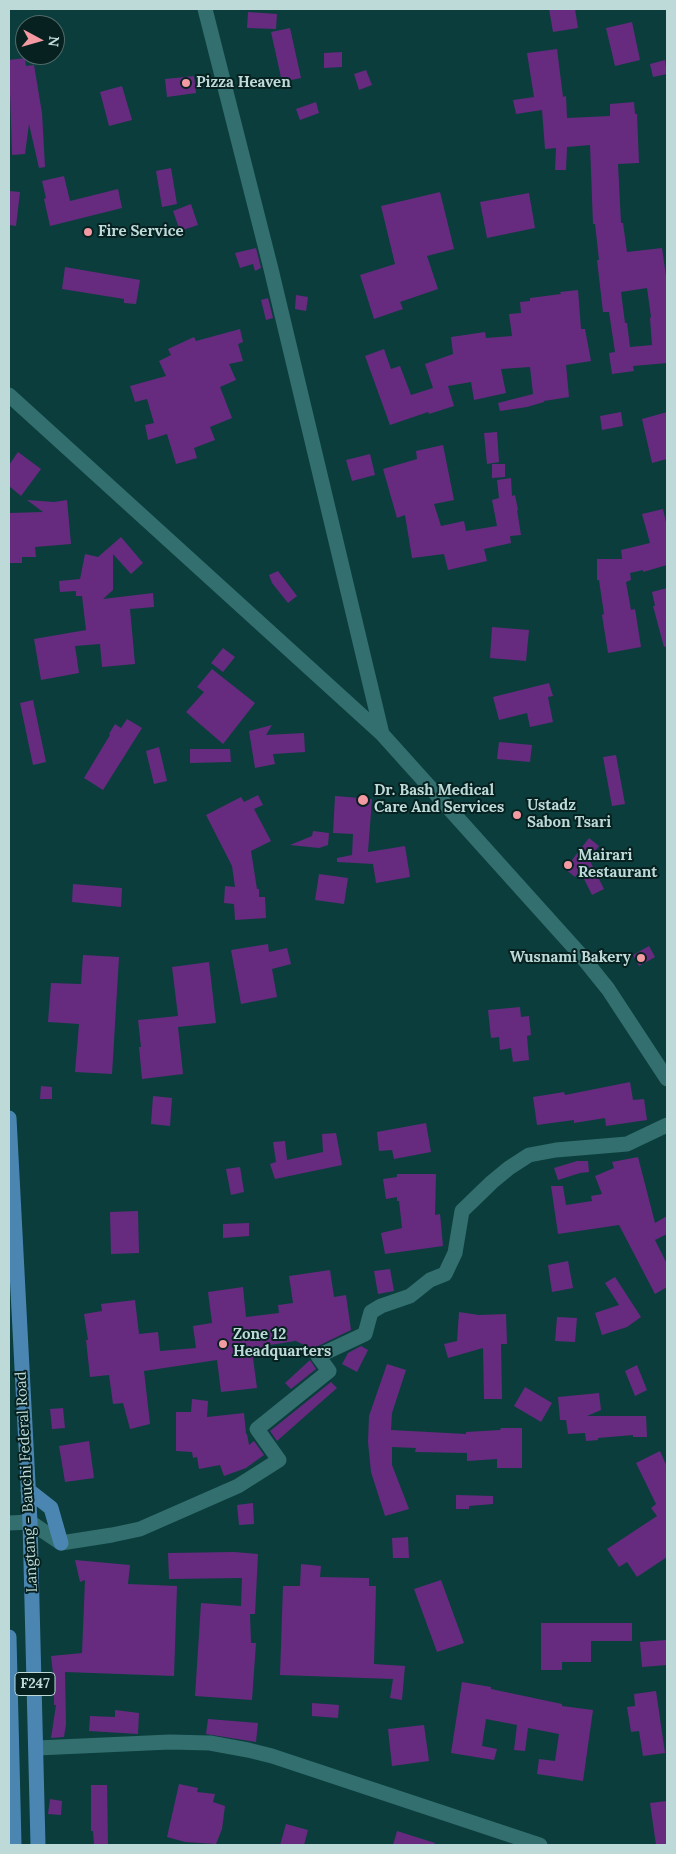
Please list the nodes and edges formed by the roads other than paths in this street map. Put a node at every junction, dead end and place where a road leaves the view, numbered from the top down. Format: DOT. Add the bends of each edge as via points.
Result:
graph roads {
  1 [pos="205,9"];
  2 [pos="9,395"];
  3 [pos="382,734"];
  4 [pos="667,1079"];
  5 [pos="9,1118"];
  6 [pos="667,1125"];
  7 [pos="28,1490"];
  8 [pos="30,1522"];
  9 [pos="9,1523"];
  10 [pos="61,1543"];
  11 [pos="9,1637"];
  12 [pos="9,1655"];
  13 [pos="37,1748"];
  14 [pos="14,1845"];
  15 [pos="38,1845"];
  16 [pos="540,1845"];
  1 -- 3 [label="street" via="274,278"];
  2 -- 3 [label="street"];
  3 -- 4 [label="street" via="579,953 608,989"];
  5 -- 7 [label="main road, Langtang - Bauchi Federal Road / F247"];
  6 -- 10 [label="street" via="627,1144 529,1155 492,1182 462,1212 456,1254 445,1274 430,1280 410,1296 371,1312 364,1334 318,1356 329,1371 257,1429 278,1460 238,1486 140,1529"];
  7 -- 8 [label="main road, Langtang - Bauchi Federal Road / F247"];
  7 -- 10 [label="main road" via="51,1508"];
  8 -- 9 [label="street"];
  8 -- 10 [label="street"];
  8 -- 13 [label="main road, Langtang - Bauchi Federal Road / F247"];
  11 -- 12 [label="main road, F247"];
  12 -- 14 [label="main road, F247"];
  13 -- 15 [label="main road, Langtang - Bauchi Federal Road / F247"];
  13 -- 16 [label="street" via="170,1742 210,1743 248,1750"];
}
